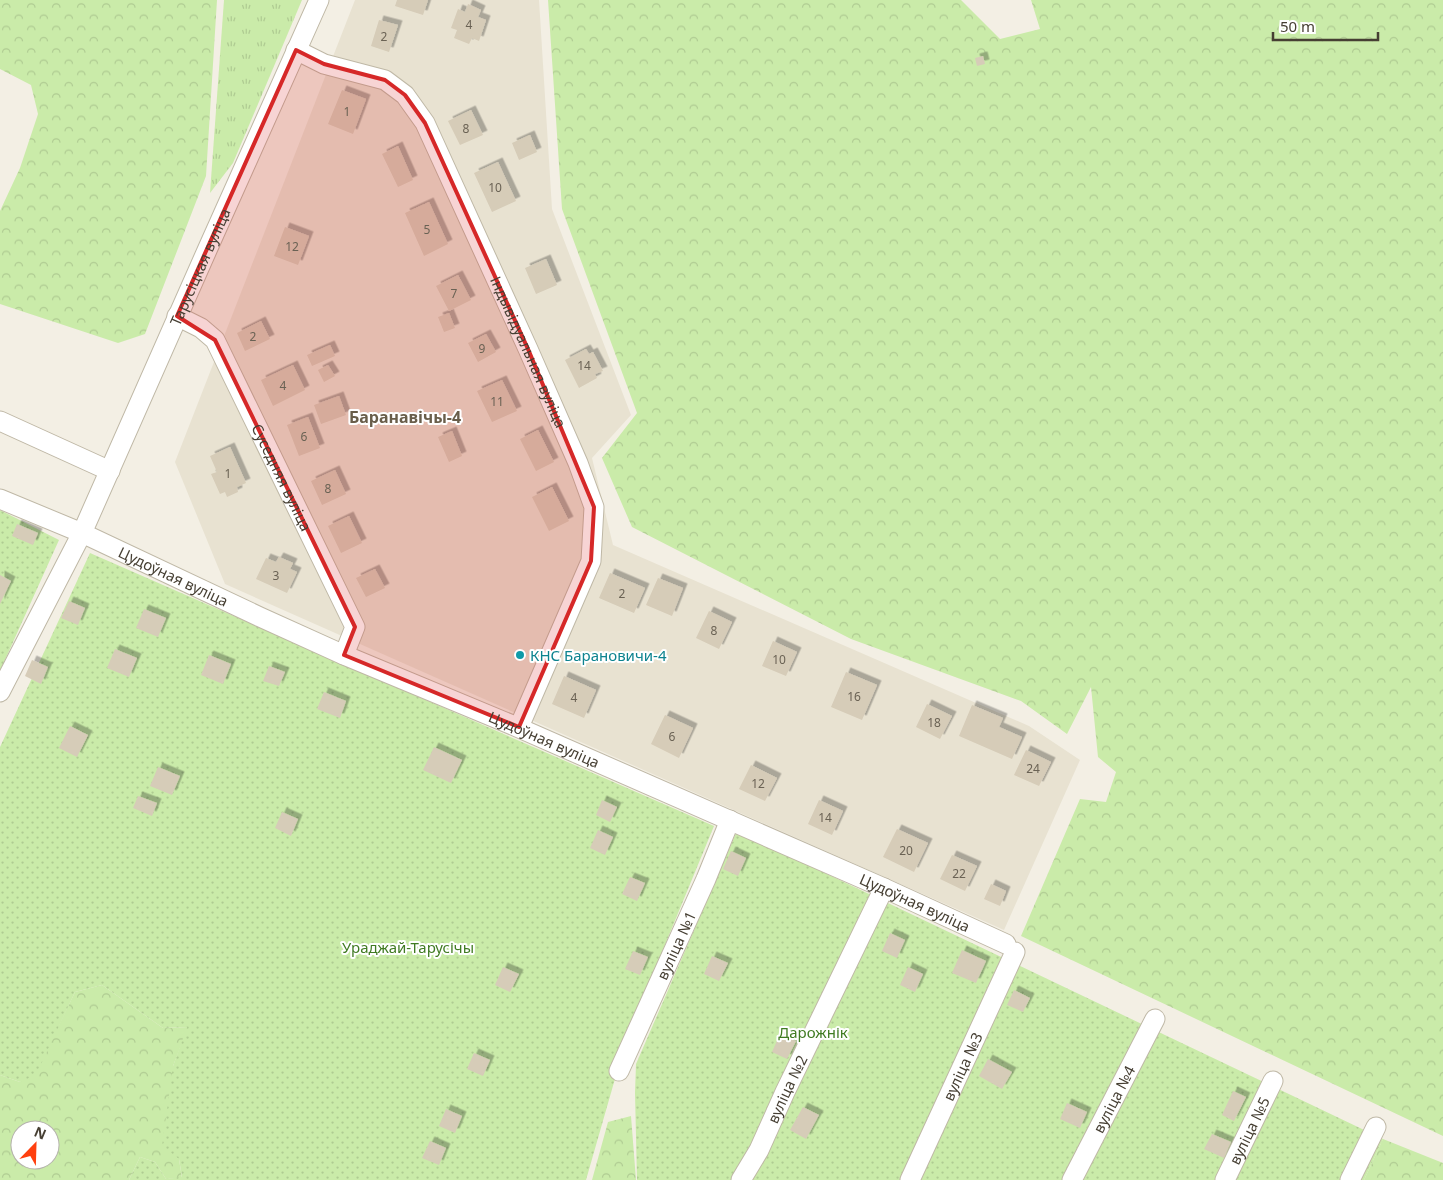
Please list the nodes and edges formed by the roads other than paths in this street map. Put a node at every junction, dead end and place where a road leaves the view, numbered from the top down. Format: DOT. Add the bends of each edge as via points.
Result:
graph roads {
  1 [pos="319,0"];
  2 [pos="296,50"];
  3 [pos="178,316"];
  4 [pos="0,421"];
  5 [pos="110,471"];
  6 [pos="0,499"];
  7 [pos="82,533"];
  8 [pos="344,655"];
  9 [pos="0,692"];
  10 [pos="518,727"];
  11 [pos="730,820"];
  12 [pos="884,888"];
  13 [pos="1011,948"];
  14 [pos="1154,1019"];
  15 [pos="619,1071"];
  16 [pos="1273,1081"];
  17 [pos="1376,1127"];
  18 [pos="741,1180"];
  19 [pos="910,1180"];
  20 [pos="1072,1180"];
  21 [pos="1225,1180"];
  22 [pos="1350,1180"];
  1 -- 2 [label="street, Тарусіцкая вуліца"];
  2 -- 3 [label="street, Тарусіцкая вуліца"];
  2 -- 10 [label="street, Індывідуальная вуліца" via="324,64 385,80 405,95 425,123 528,349 594,507 591,561"];
  3 -- 5 [label="street, Тарусіцкая вуліца"];
  3 -- 8 [label="street, Суседняя вуліца" via="215,340 355,627"];
  4 -- 5 [label="street"];
  5 -- 7 [label="street, Тарусіцкая вуліца"];
  6 -- 7 [label="street, Цудоўная вуліца"];
  7 -- 8 [label="street, Цудоўная вуліца"];
  7 -- 9 [label="street, Тарусіцкая вуліца"];
  8 -- 10 [label="street, Цудоўная вуліца"];
  10 -- 11 [label="street, Цудоўная вуліца"];
  11 -- 12 [label="street, Цудоўная вуліца"];
  11 -- 15 [label="street, вуліца №1"];
  12 -- 13 [label="street, Цудоўная вуліца"];
  12 -- 18 [label="street, вуліца №2" via="759,1150"];
  13 -- 19 [label="street, вуліца №3"];
  14 -- 20 [label="street, вуліца №4"];
  16 -- 21 [label="street, вуліца №5"];
  17 -- 22 [label="street"];
}
